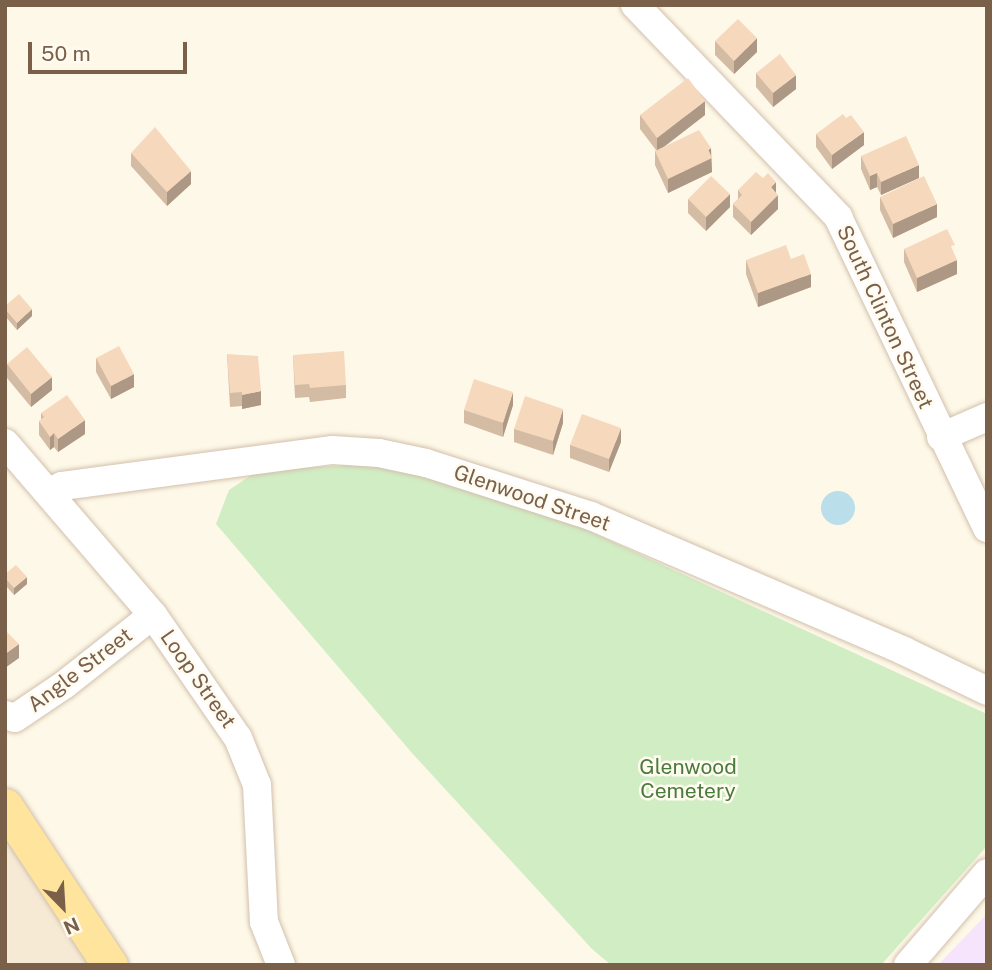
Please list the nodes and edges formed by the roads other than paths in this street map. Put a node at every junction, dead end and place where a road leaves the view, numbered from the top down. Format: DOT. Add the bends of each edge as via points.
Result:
graph roads {
  1 [pos="635,5"];
  2 [pos="987,417"];
  3 [pos="942,437"];
  4 [pos="5,443"];
  5 [pos="48,492"];
  6 [pos="987,528"];
  7 [pos="153,615"];
  8 [pos="987,691"];
  9 [pos="5,715"];
  10 [pos="5,806"];
  11 [pos="987,873"];
  12 [pos="110,965"];
  13 [pos="281,965"];
  14 [pos="908,965"];
  1 -- 3 [label="street, South Clinton Street" via="838,217"];
  2 -- 3 [label="street"];
  3 -- 6 [label="street, South Clinton Street"];
  4 -- 5 [label="street, Loop Street"];
  5 -- 7 [label="street, Loop Street"];
  5 -- 8 [label="street, Glenwood Street" via="62,486 333,450 379,453 426,463 591,516"];
  7 -- 9 [label="street, Angle Street" via="15,718"];
  7 -- 13 [label="street, Loop Street" via="238,738 257,785 264,922"];
  10 -- 12 [label="main road"];
  11 -- 14 [label="street"];
}
